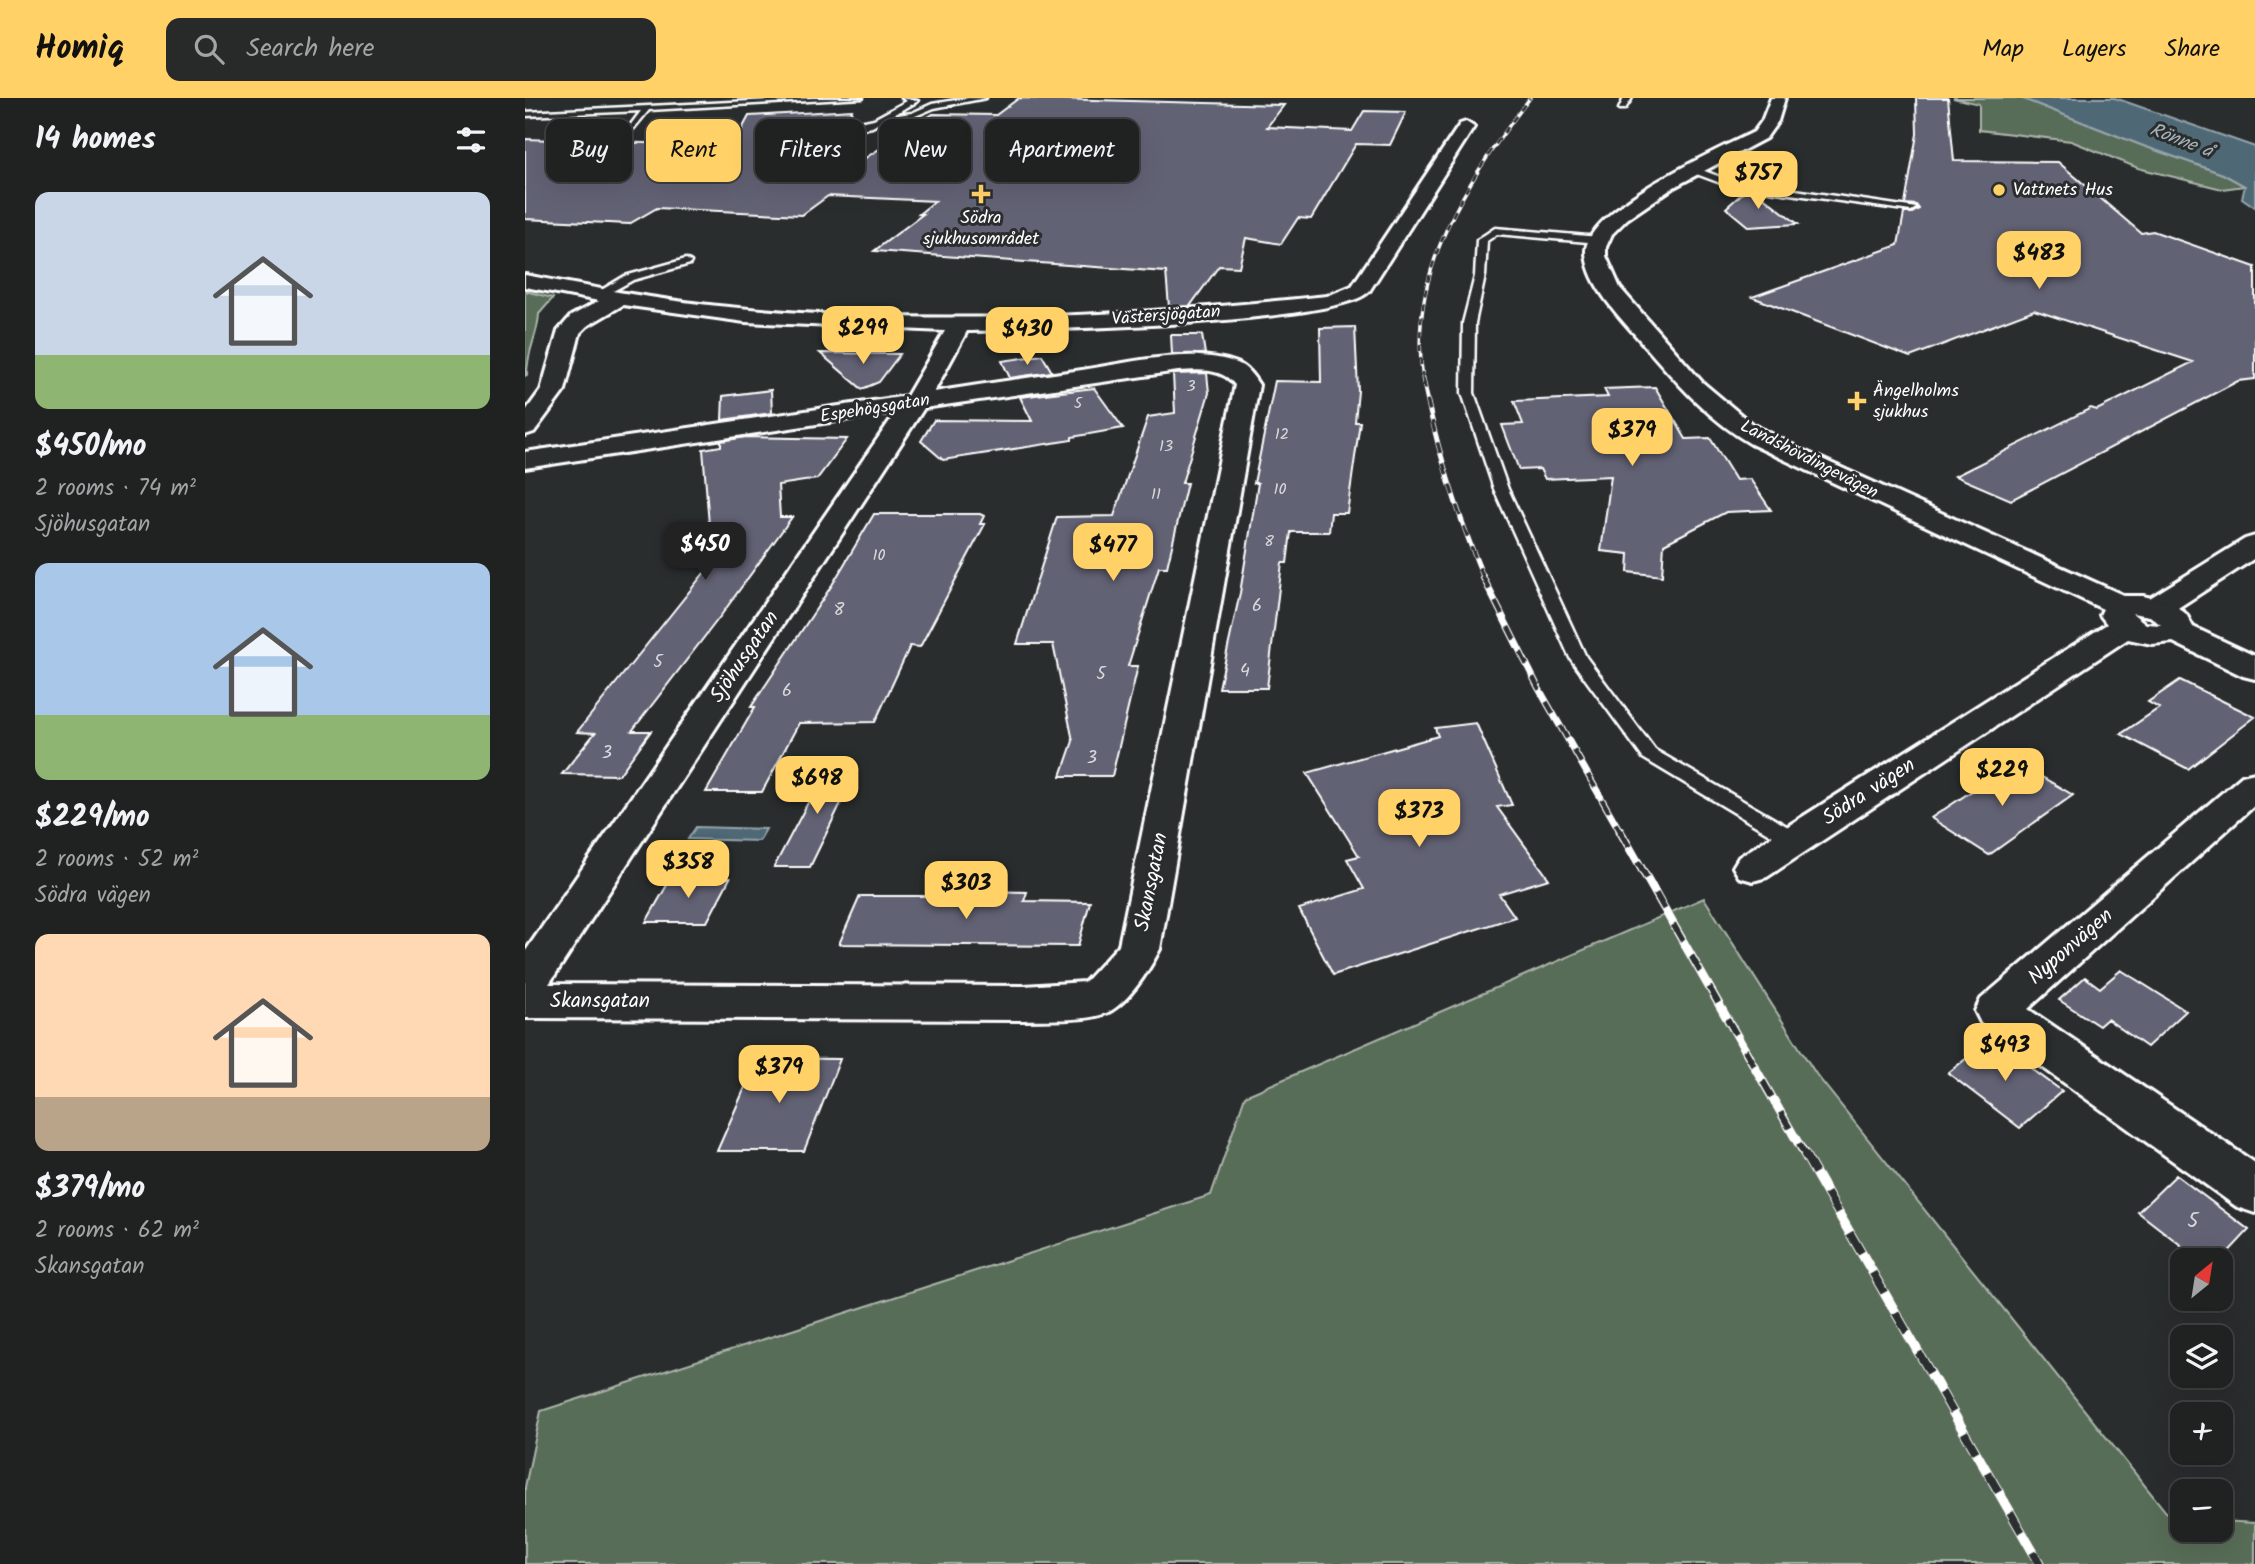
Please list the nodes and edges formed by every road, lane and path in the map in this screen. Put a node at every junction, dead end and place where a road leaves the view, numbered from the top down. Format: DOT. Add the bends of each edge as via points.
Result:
graph roads {
  1 [pos="859,98"];
  2 [pos="906,98"];
  3 [pos="982,98"];
  4 [pos="1628,98"];
  5 [pos="1778,98"];
  6 [pos="1622,107"];
  7 [pos="647,108"];
  8 [pos="525,114"];
  9 [pos="886,114"];
  10 [pos="877,121"];
  11 [pos="1466,127"];
  12 [pos="632,128"];
  13 [pos="1694,170"];
  14 [pos="1910,208"];
  15 [pos="1599,240"];
  16 [pos="686,262"];
  17 [pos="525,281"];
  18 [pos="611,295"];
  19 [pos="960,324"];
  20 [pos="1227,337"];
  21 [pos="553,390"];
  22 [pos="525,393"];
  23 [pos="916,401"];
  24 [pos="525,427"];
  25 [pos="525,460"];
  26 [pos="2255,545"];
  27 [pos="2124,616"];
  28 [pos="2166,620"];
  29 [pos="2255,669"];
  30 [pos="2255,785"];
  31 [pos="1795,840"];
  32 [pos="1753,867"];
  33 [pos="525,986"];
  34 [pos="525,1001"];
  35 [pos="2255,1191"];
  1 -- 7 [label="lane"];
  2 -- 9 [label="lane" via="914,101"];
  3 -- 9 [label="lane" via="932,106 913,115"];
  4 -- 6 [label="lane"];
  5 -- 13 [label="street" via="1760,135"];
  7 -- 8 [label="lane"];
  7 -- 12 [label="lane"];
  9 -- 10 [label="lane"];
  11 -- 20 [label="street, Västersjögatan" via="1360,290"];
  13 -- 14 [label="lane" via="1725,182"];
  13 -- 15 [label="street" via="1630,207"];
  15 -- 27 [label="street, Landshövdingevägen" via="1599,264 1625,310 1713,407 1733,422"];
  15 -- 31 [label="lane" via="1495,231 1482,240 1480,276 1469,323 1468,393 1501,489 1578,657 1649,754"];
  16 -- 18 [label="lane" via="629,278"];
  17 -- 18 [label="street, Västersjögatan"];
  18 -- 19 [label="street, Västersjögatan" via="747,316"];
  18 -- 21 [label="street" via="569,331"];
  19 -- 20 [label="street, Västersjögatan" via="1114,321"];
  19 -- 23 [label="street, Sjöhusgatan"];
  20 -- 23 [label="street, Espehögsgatan" via="1154,366"];
  20 -- 34 [label="street, Skansgatan" via="1247,384 1139,949 1096,999 1024,1003"];
  21 -- 22 [label="street"];
  21 -- 24 [label="street"];
  23 -- 25 [label="street, Espehögsgatan"];
  23 -- 33 [label="street, Sjöhusgatan"];
  26 -- 28 [label="street"];
  27 -- 28 [label="street" via="2137,604"];
  27 -- 31 [label="street, Södra vägen"];
  28 -- 29 [label="street"];
  30 -- 35 [label="street, Nyponvägen" via="1997,1012"];
  31 -- 32 [label="street, Södra vägen"];
}
